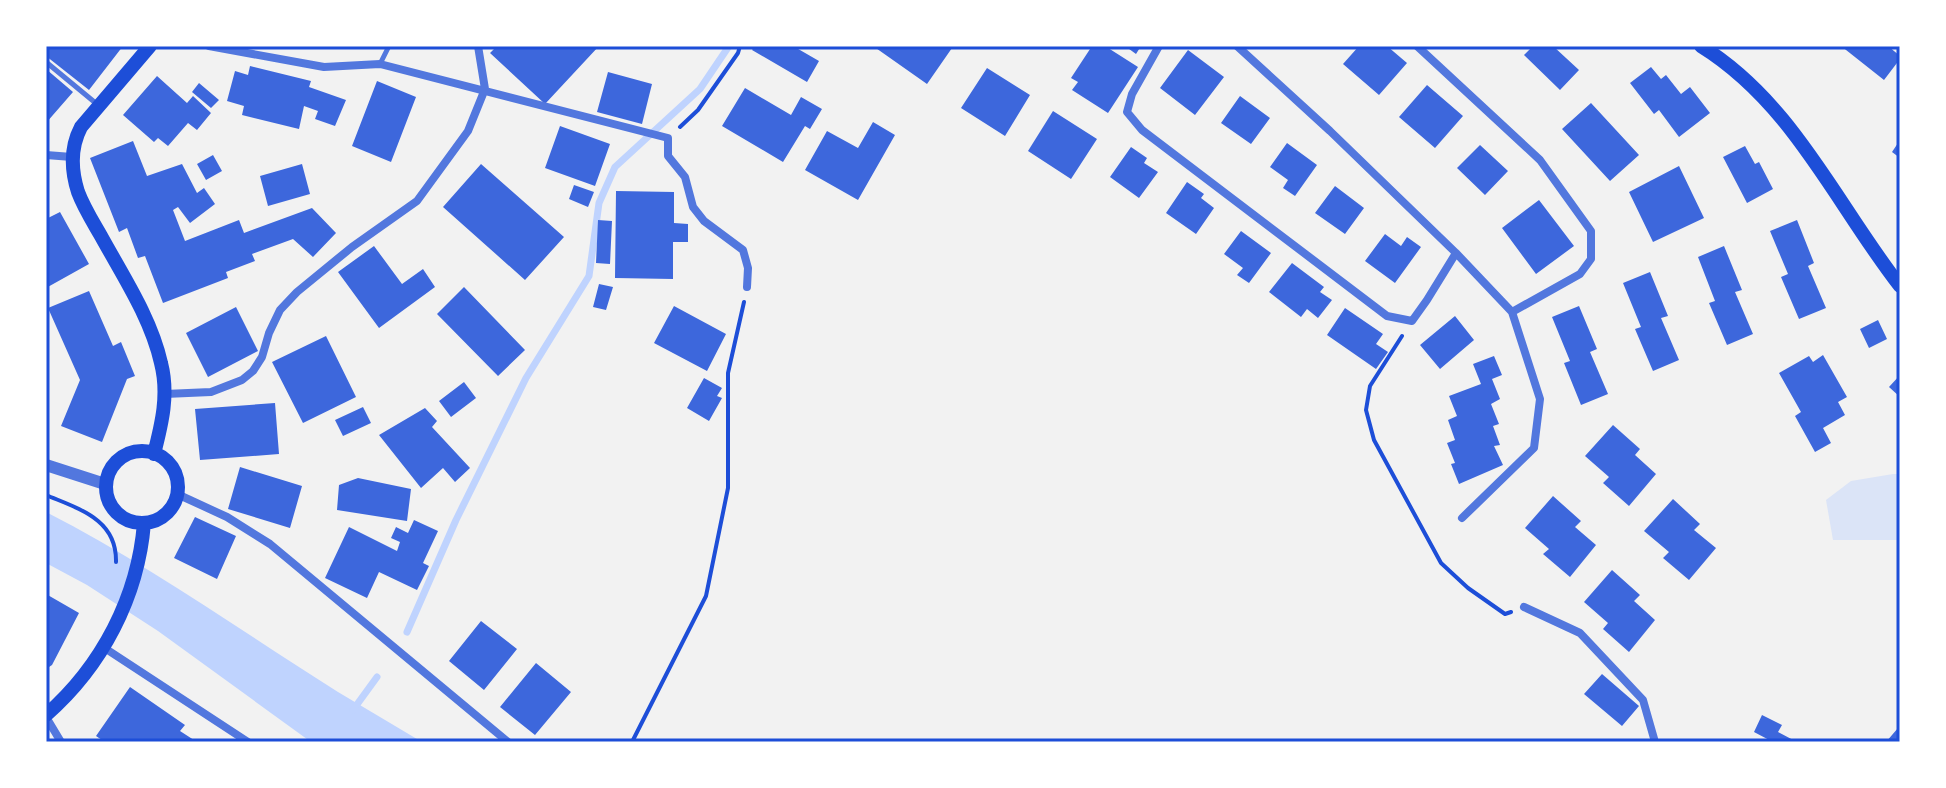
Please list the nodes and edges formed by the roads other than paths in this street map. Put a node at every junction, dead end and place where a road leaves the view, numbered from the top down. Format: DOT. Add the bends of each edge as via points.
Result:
graph roads {
  1 [pos="150,46"];
  2 [pos="209,46"];
  3 [pos="389,46"];
  4 [pos="478,46"];
  5 [pos="1159,46"];
  6 [pos="1237,46"];
  7 [pos="1417,46"];
  8 [pos="1701,46"];
  9 [pos="46,62"];
  10 [pos="380,64"];
  11 [pos="485,89"];
  12 [pos="98,105"];
  13 [pos="46,155"];
  14 [pos="72,157"];
  15 [pos="1456,253"];
  16 [pos="1900,286"];
  17 [pos="747,287"];
  18 [pos="1512,312"];
  19 [pos="165,394"];
  20 [pos="154,454"];
  21 [pos="46,465"];
  22 [pos="105,484"];
  23 [pos="177,494"];
  24 [pos="1462,518"];
  25 [pos="144,523"];
  26 [pos="1524,607"];
  27 [pos="103,647"];
  28 [pos="46,716"];
  29 [pos="61,742"];
  30 [pos="248,742"];
  31 [pos="508,742"];
  32 [pos="1655,742"];
  1 -- 12 [label="main road"];
  2 -- 10 [label="street" via="324,67"];
  3 -- 10 [label="lane"];
  4 -- 11 [label="street"];
  5 -- 15 [label="street" via="1127,112 1142,130 1387,316 1412,321"];
  6 -- 15 [label="street"];
  7 -- 18 [label="street" via="1540,160 1591,231 1591,259 1580,274"];
  8 -- 16 [label="main road" via="1738,73 1798,136"];
  9 -- 12 [label="lane"];
  10 -- 11 [label="street"];
  11 -- 17 [label="street" via="665,136 668,156 685,177 693,207 743,250"];
  11 -- 19 [label="street" via="468,131 417,201 297,292 280,310 253,371 211,392"];
  12 -- 14 [label="main road" via="76,137"];
  13 -- 14 [label="street"];
  14 -- 19 [label="main road" via="87,212 155,341"];
  15 -- 18 [label="street"];
  18 -- 24 [label="street" via="1540,399 1534,448"];
  19 -- 20 [label="main road"];
  20 -- 22 [label="main road" via="135,452 119,459"];
  20 -- 23 [label="main road" via="170,465"];
  21 -- 22 [label="street"];
  22 -- 25 [label="main road" via="108,501 119,515"];
  23 -- 25 [label="main road" via="169,511"];
  23 -- 31 [label="street" via="270,544"];
  25 -- 27 [label="main road" via="128,596"];
  26 -- 32 [label="street" via="1580,633 1643,700"];
  27 -- 28 [label="main road"];
  27 -- 30 [label="street"];
  28 -- 29 [label="street"];
}
